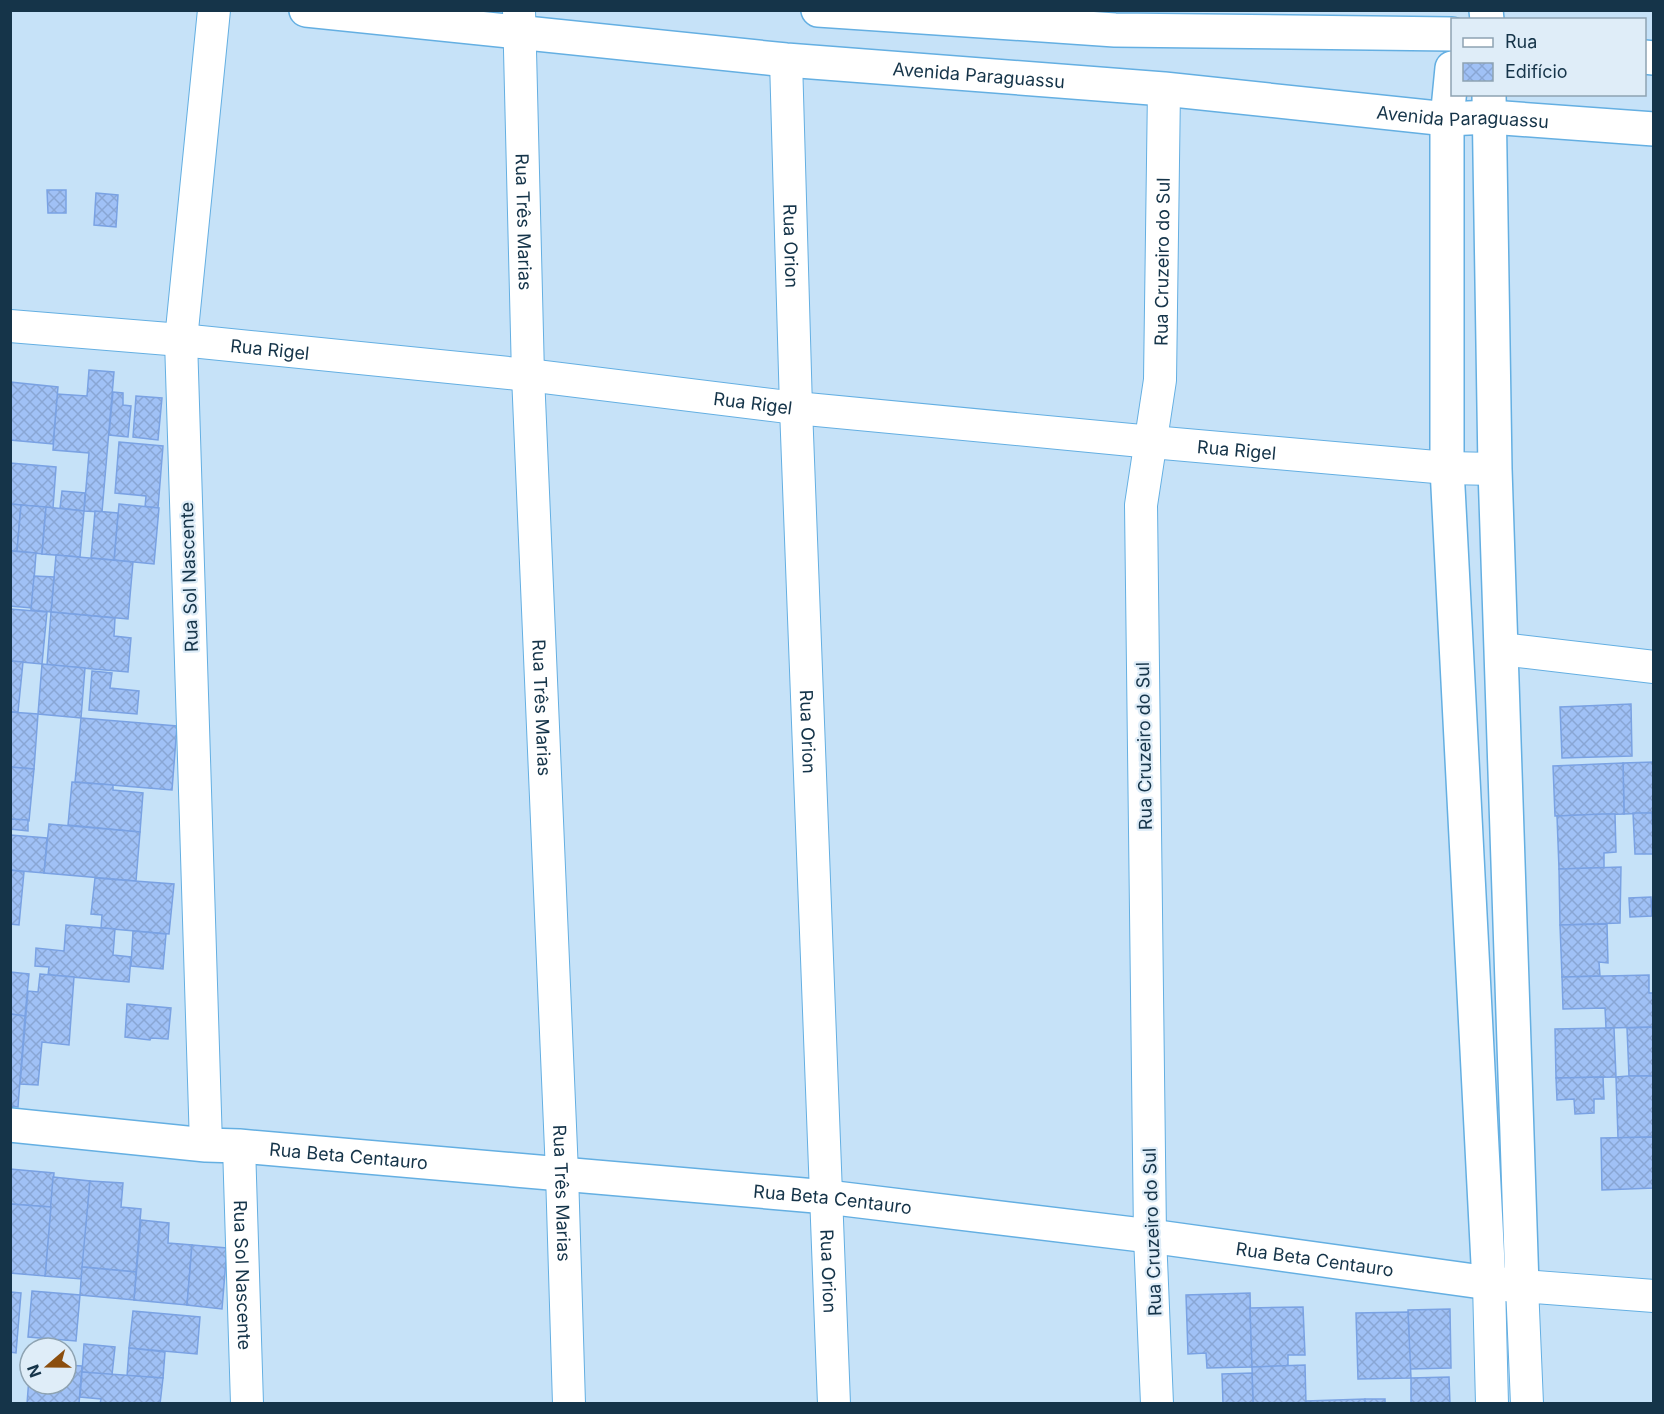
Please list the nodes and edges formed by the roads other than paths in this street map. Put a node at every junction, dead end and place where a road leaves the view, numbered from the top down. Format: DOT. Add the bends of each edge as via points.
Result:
graph roads {
  1 [pos="214,10"];
  2 [pos="306,10"];
  3 [pos="818,10"];
  4 [pos="1115,20"];
  5 [pos="520,21"];
  6 [pos="1451,34"];
  7 [pos="786,60"];
  8 [pos="1451,78"];
  9 [pos="1164,89"];
  10 [pos="1490,106"];
  11 [pos="1447,119"];
  12 [pos="1653,129"];
  13 [pos="10,326"];
  14 [pos="181,340"];
  15 [pos="528,375"];
  16 [pos="796,408"];
  17 [pos="1152,442"];
  18 [pos="1447,468"];
  19 [pos="1495,469"];
  20 [pos="1501,650"];
  21 [pos="1653,667"];
  22 [pos="10,1125"];
  23 [pos="206,1145"];
  24 [pos="239,1146"];
  25 [pos="562,1173"];
  26 [pos="827,1197"];
  27 [pos="1150,1236"];
  28 [pos="1489,1283"];
  29 [pos="1522,1286"];
  30 [pos="1653,1296"];
  31 [pos="247,1404"];
  32 [pos="569,1404"];
  33 [pos="834,1404"];
  34 [pos="1157,1404"];
  35 [pos="1492,1404"];
  36 [pos="1527,1404"];
  1 -- 14 [label="street, Rua Sol Nascente"];
  2 -- 5 [label="street, Avenida Paraguassu"];
  3 -- 4 [label="street"];
  4 -- 6 [label="street"];
  5 -- 7 [label="street, Avenida Paraguassu"];
  5 -- 15 [label="street, Rua Três Marias"];
  7 -- 9 [label="street, Avenida Paraguassu"];
  7 -- 16 [label="street, Rua Orion"];
  8 -- 11 [label="street"];
  9 -- 11 [label="street, Avenida Paraguassu"];
  9 -- 17 [label="street, Rua Cruzeiro do Sul" via="1160,380"];
  10 -- 11 [label="street, Avenida Paraguassu"];
  10 -- 12 [label="street, Avenida Paraguassu"];
  10 -- 19 [label="street"];
  11 -- 18 [label="street"];
  13 -- 14 [label="street, Rua Rigel"];
  14 -- 15 [label="street, Rua Rigel"];
  14 -- 23 [label="street, Rua Sol Nascente"];
  15 -- 16 [label="street, Rua Rigel"];
  15 -- 25 [label="street, Rua Três Marias"];
  16 -- 17 [label="street, Rua Rigel"];
  16 -- 26 [label="street, Rua Orion"];
  17 -- 18 [label="street, Rua Rigel"];
  17 -- 27 [label="street, Rua Cruzeiro do Sul" via="1141,505"];
  18 -- 19 [label="street, Rua Rigel"];
  18 -- 28 [label="street"];
  19 -- 20 [label="street"];
  20 -- 21 [label="street"];
  20 -- 29 [label="street"];
  22 -- 23 [label="street, Rua Beta Centauro"];
  23 -- 24 [label="street, Rua Beta Centauro"];
  24 -- 25 [label="street, Rua Beta Centauro"];
  24 -- 31 [label="street, Rua Sol Nascente"];
  25 -- 26 [label="street, Rua Beta Centauro"];
  25 -- 32 [label="street, Rua Três Marias"];
  26 -- 27 [label="street, Rua Beta Centauro"];
  26 -- 33 [label="street, Rua Orion"];
  27 -- 28 [label="street, Rua Beta Centauro"];
  27 -- 34 [label="street, Rua Cruzeiro do Sul"];
  28 -- 29 [label="street, Rua Beta Centauro"];
  28 -- 35 [label="street"];
  29 -- 30 [label="street, Rua Beta Centauro"];
  29 -- 36 [label="street"];
}
